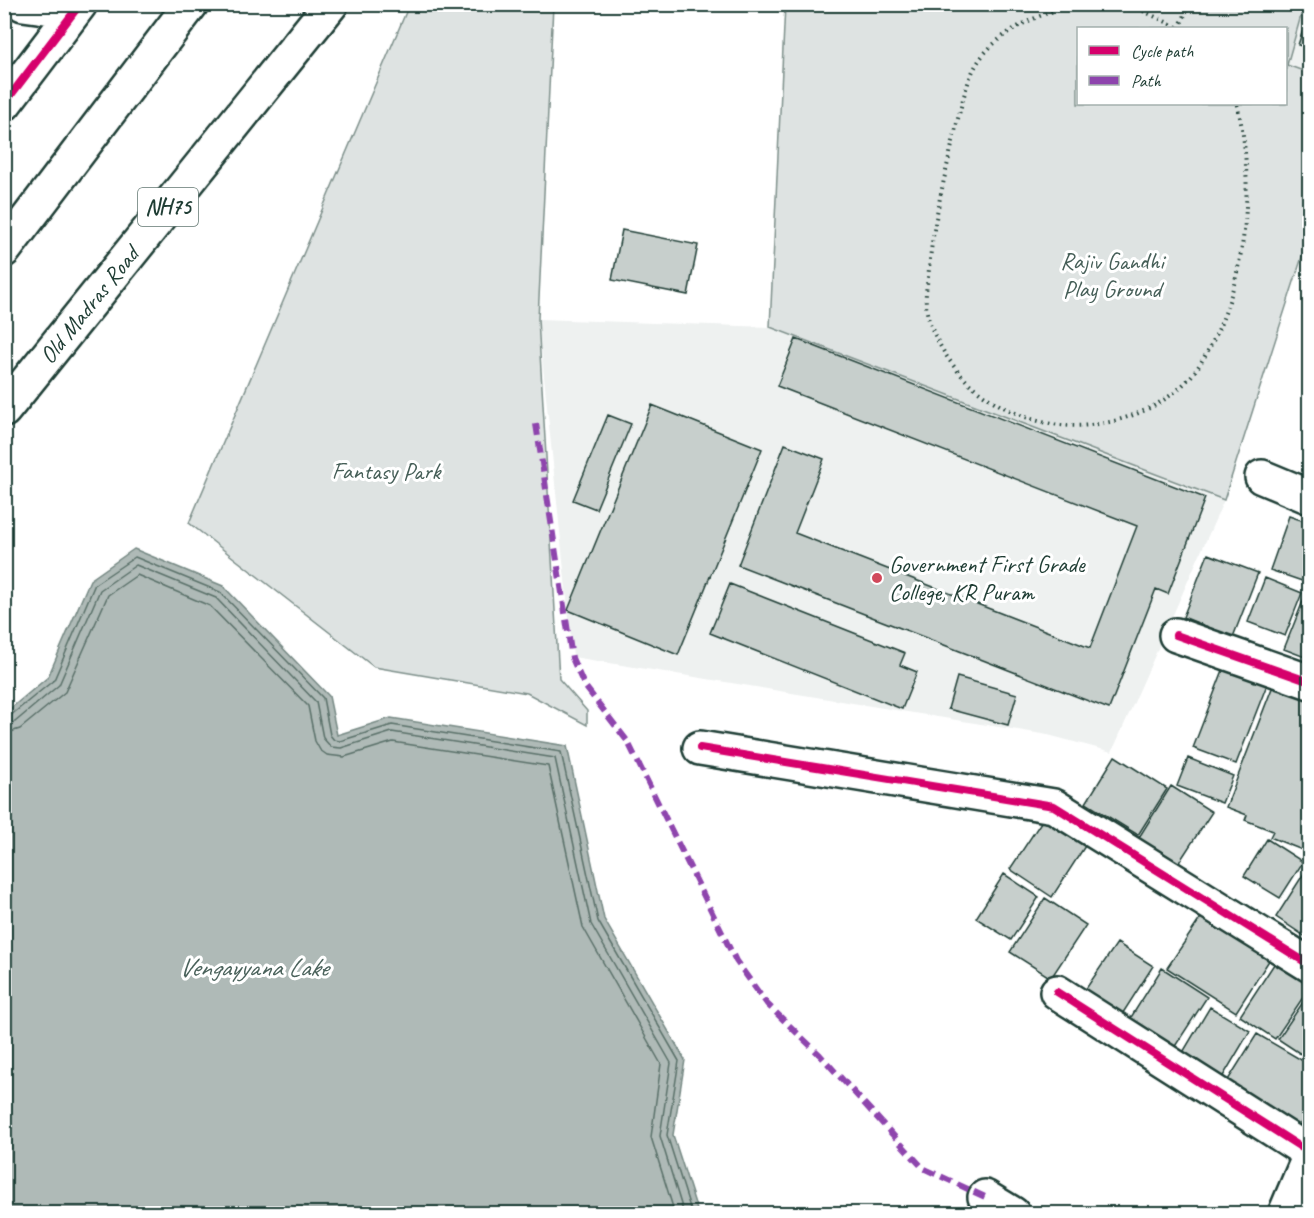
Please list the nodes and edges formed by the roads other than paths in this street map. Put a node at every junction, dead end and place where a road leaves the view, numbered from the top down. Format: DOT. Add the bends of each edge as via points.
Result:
graph roads {
  1 [pos="23,4"];
  2 [pos="191,4"];
  3 [pos="331,4"];
  4 [pos="77,8"];
  5 [pos="4,104"];
  6 [pos="4,249"];
  7 [pos="4,410"];
  8 [pos="1262,477"];
  9 [pos="1310,497"];
  10 [pos="1176,635"];
  11 [pos="1310,682"];
  12 [pos="700,748"];
  13 [pos="1310,965"];
  14 [pos="1057,992"];
  15 [pos="1310,1154"];
  16 [pos="985,1197"];
  17 [pos="1013,1214"];
  18 [pos="1285,1214"];
  1 -- 4 [label="main road"];
  2 -- 6 [label="main road"];
  3 -- 7 [label="main road, Old Madras Road / NH75"];
  4 -- 5 [label="main road"];
  8 -- 9 [label="main road"];
  10 -- 11 [label="main road"];
  12 -- 13 [label="main road" via="1054,806"];
  14 -- 15 [label="main road"];
  15 -- 18 [label="main road"];
  16 -- 17 [label="main road"];
}
